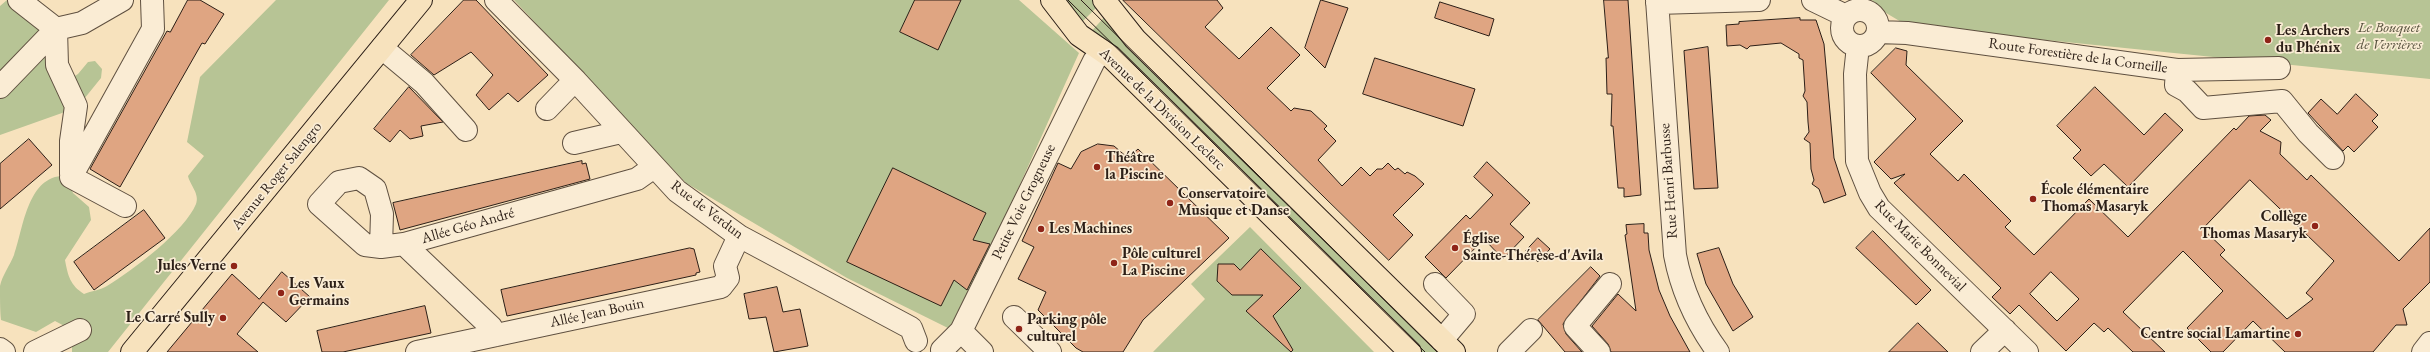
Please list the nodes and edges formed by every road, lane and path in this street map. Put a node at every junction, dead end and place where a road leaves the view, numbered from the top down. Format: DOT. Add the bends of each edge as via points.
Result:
graph roads {
  1 [pos="19,0"];
  2 [pos="122,0"];
  3 [pos="152,0"];
  4 [pos="421,0"];
  5 [pos="496,0"];
  6 [pos="1052,0"];
  7 [pos="1104,0"];
  8 [pos="1759,0"];
  9 [pos="1814,0"];
  10 [pos="1657,1"];
  11 [pos="1853,9"];
  12 [pos="56,29"];
  13 [pos="1878,32"];
  14 [pos="1858,46"];
  15 [pos="382,48"];
  16 [pos="1102,51"];
  17 [pos="2279,68"];
  18 [pos="2177,70"];
  19 [pos="575,80"];
  20 [pos="0,87"];
  21 [pos="547,109"];
  22 [pos="466,130"];
  23 [pos="622,132"];
  24 [pos="574,143"];
  25 [pos="2333,158"];
  26 [pos="654,166"];
  27 [pos="71,177"];
  28 [pos="125,206"];
  29 [pos="739,236"];
  30 [pos="404,244"];
  31 [pos="381,247"];
  32 [pos="1435,284"];
  33 [pos="1610,284"];
  34 [pos="1014,317"];
  35 [pos="80,330"];
  36 [pos="1531,330"];
  37 [pos="2005,330"];
  38 [pos="960,332"];
  39 [pos="496,335"];
  40 [pos="2430,343"];
  41 [pos="1448,346"];
  42 [pos="911,347"];
  43 [pos="0,349"];
  44 [pos="942,351"];
  45 [pos="4,352"];
  46 [pos="35,352"];
  47 [pos="132,352"];
  48 [pos="417,352"];
  49 [pos="982,352"];
  50 [pos="1050,352"];
  51 [pos="1410,352"];
  52 [pos="1509,352"];
  53 [pos="1598,352"];
  54 [pos="1718,352"];
  55 [pos="1982,352"];
  56 [pos="2026,352"];
  57 [pos="2423,352"];
  1 -- 12 [label="street"];
  2 -- 12 [label="street" via="82,23"];
  3 -- 27 [label="street" via="153,29"];
  4 -- 15 [label="main road, Avenue Roger Salengro"];
  5 -- 19 [label="street, Rue de Verdun"];
  6 -- 16 [label="main road, Avenue de la Division Leclerc" via="1079,35"];
  7 -- 41 [label="main road, Avenue de la Division Leclerc" via="1135,39"];
  8 -- 10 [label="street"];
  9 -- 11 [label="street"];
  10 -- 54 [label="street, Rue Henri Barbusse" via="1675,255 1688,303 1702,331"];
  11 -- 13 [label="street" via="1866,10 1875,16"];
  11 -- 14 [label="street" via="1842,26 1848,41"];
  12 -- 20 [label="street"];
  12 -- 27 [label="street" via="57,65 76,106 71,141"];
  13 -- 14 [label="street" via="1868,44"];
  13 -- 18 [label="street, Route Forestière de la Corneille" via="1907,33"];
  14 -- 37 [label="street, Rue Marie Bonnevial" via="1855,74 1857,161 1870,193 1879,208"];
  15 -- 22 [label="street" via="424,83"];
  15 -- 47 [label="main road, Avenue Roger Salengro"];
  16 -- 38 [label="street, Petite Voie Grogneuse" via="1094,60"];
  16 -- 51 [label="main road, Avenue de la Division Leclerc"];
  17 -- 18 [label="street, Route Forestière de la Corneille"];
  18 -- 25 [label="street" via="2176,85 2188,91 2203,108 2282,101"];
  19 -- 21 [label="street"];
  19 -- 23 [label="street, Rue de Verdun"];
  23 -- 24 [label="street"];
  23 -- 26 [label="street, Rue de Verdun"];
  26 -- 29 [label="street, Rue de Verdun" via="677,190"];
  26 -- 30 [label="street, Allée Géo André" via="637,179"];
  27 -- 28 [label="street"];
  29 -- 39 [label="street, Allée Jean Bouin" via="725,266 728,278 721,287"];
  29 -- 42 [label="street, Rue de Verdun" via="911,328"];
  30 -- 31 [label="street"];
  30 -- 39 [label="street, Allée Géo André" via="492,327"];
  32 -- 41 [label="street" via="1464,314"];
  33 -- 53 [label="street" via="1575,326"];
  34 -- 50 [label="street"];
  35 -- 46 [label="street"];
  36 -- 52 [label="street"];
  37 -- 55 [label="street"];
  37 -- 56 [label="street, Rue Marie Bonnevial"];
  38 -- 44 [label="street, Petite Voie Grogneuse"];
  38 -- 49 [label="street"];
  39 -- 48 [label="street, Allée Jean Bouin"];
  40 -- 57 [label="street"];
  42 -- 44 [label="street, Rue de Verdun" via="928,341"];
  43 -- 45 [label="street"];
}
